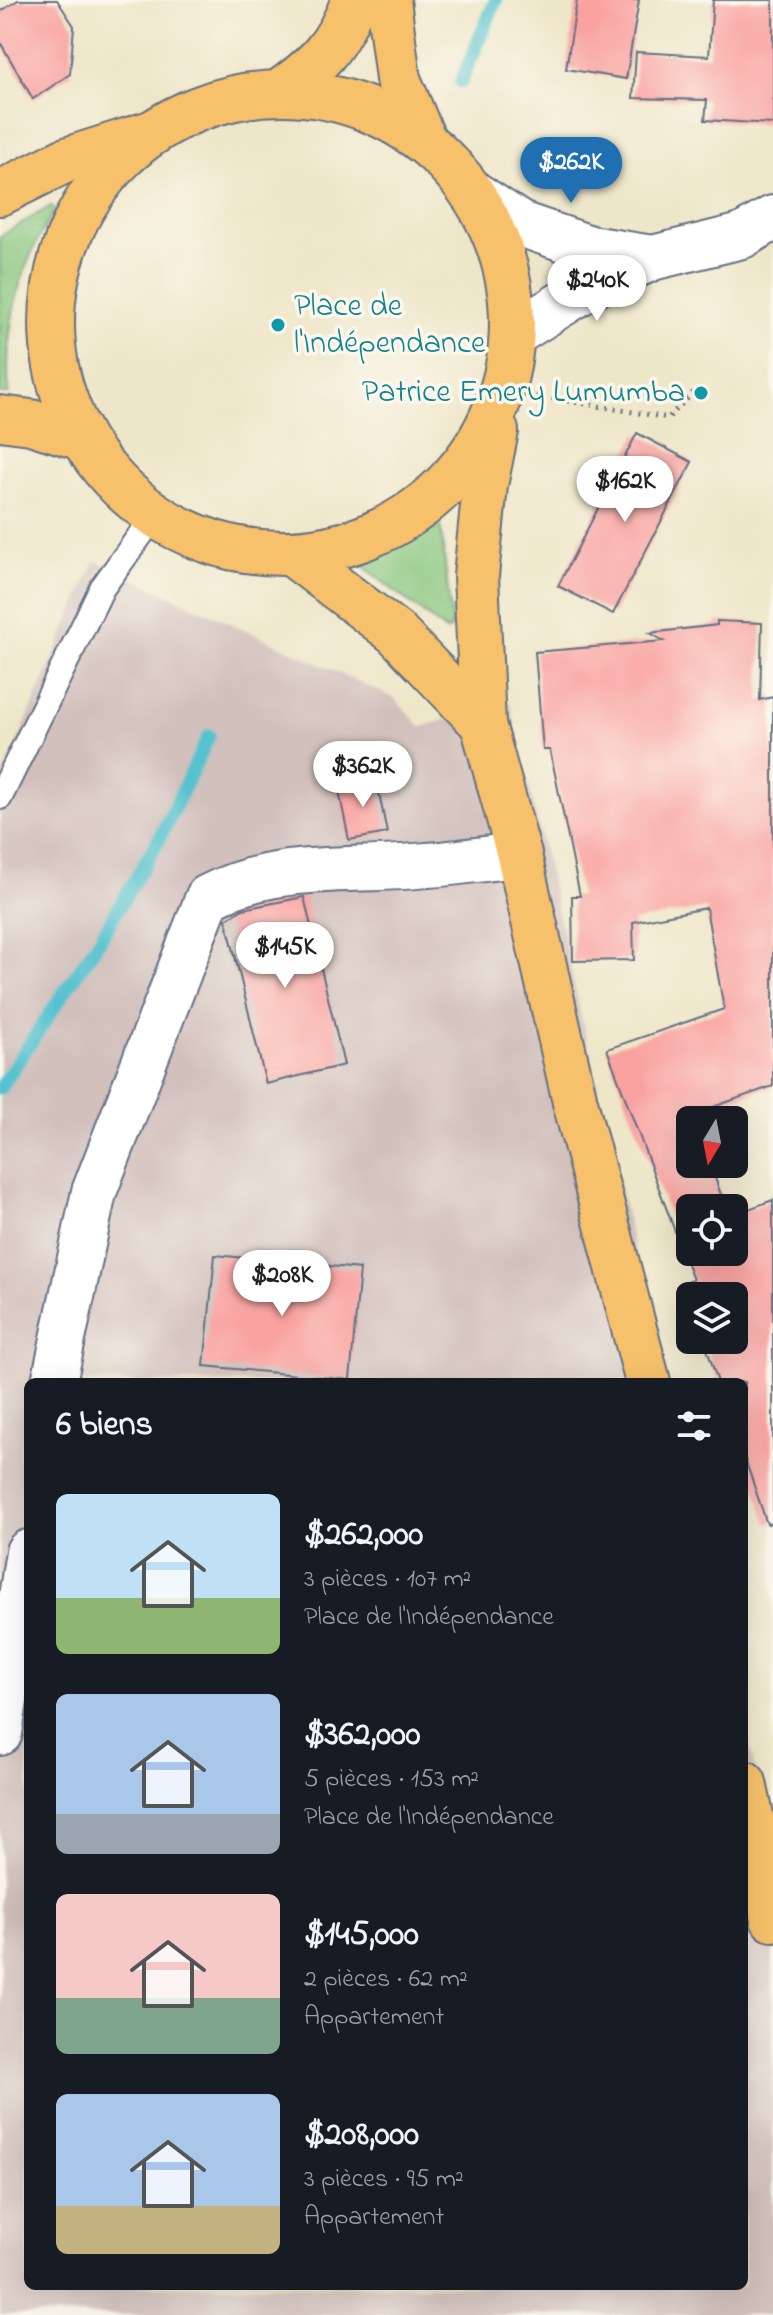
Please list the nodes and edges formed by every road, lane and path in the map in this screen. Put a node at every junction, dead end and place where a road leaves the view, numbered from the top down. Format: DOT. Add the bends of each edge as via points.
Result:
graph roads {
  1 [pos="354,0"];
  2 [pos="388,0"];
  3 [pos="278,93"];
  4 [pos="154,132"];
  5 [pos="424,141"];
  6 [pos="0,193"];
  7 [pos="473,193"];
  8 [pos="773,218"];
  9 [pos="652,258"];
  10 [pos="514,334"];
  11 [pos="505,390"];
  12 [pos="694,392"];
  13 [pos="0,418"];
  14 [pos="82,438"];
  15 [pos="155,515"];
  16 [pos="291,553"];
  17 [pos="483,724"];
  18 [pos="0,797"];
  19 [pos="519,855"];
  20 [pos="55,1378"];
  21 [pos="647,1378"];
  22 [pos="24,1578"];
  23 [pos="0,1733"];
  24 [pos="748,1802"];
  25 [pos="773,1919"];
  1 -- 3 [label="main road" via="316,66"];
  2 -- 5 [label="main road" via="398,79"];
  3 -- 4 [label="main road" via="213,103"];
  3 -- 5 [label="main road" via="355,105"];
  4 -- 6 [label="main road" via="66,160"];
  4 -- 14 [label="main road" via="102,178 72,227 57,270 51,338 63,395"];
  5 -- 7 [label="main road"];
  7 -- 9 [label="street" via="520,224 590,248"];
  7 -- 10 [label="main road" via="491,224 509,277"];
  8 -- 9 [label="street" via="742,236"];
  9 -- 10 [label="street" via="592,285"];
  10 -- 11 [label="main road"];
  11 -- 12 [label="path" via="668,418"];
  11 -- 16 [label="main road" via="483,438 434,498 367,537"];
  11 -- 17 [label="main road" via="485,485 476,576"];
  13 -- 14 [label="main road"];
  14 -- 15 [label="main road" via="110,476"];
  15 -- 16 [label="main road" via="220,545"];
  15 -- 18 [label="lane" via="102,588"];
  16 -- 17 [label="main road" via="396,633"];
  17 -- 19 [label="main road"];
  19 -- 20 [label="street" via="426,866 295,870 229,886 208,897 94,1192"];
  19 -- 21 [label="main road" via="575,1102"];
  22 -- 23 [label="street"];
  24 -- 25 [label="main road"];
}
